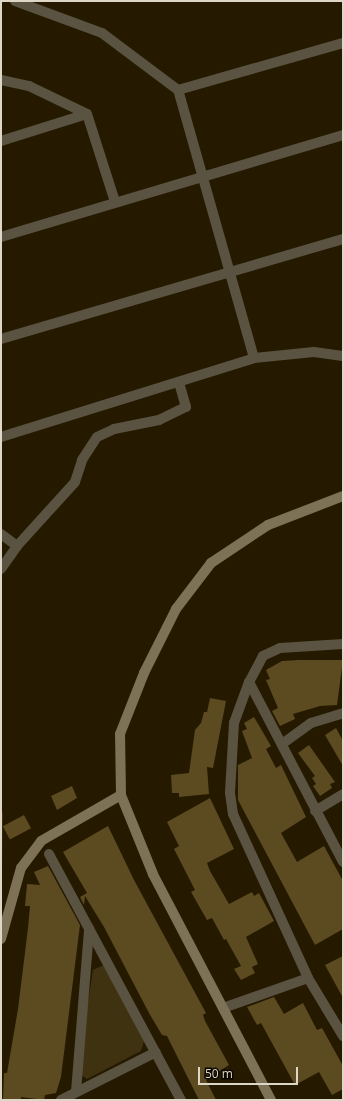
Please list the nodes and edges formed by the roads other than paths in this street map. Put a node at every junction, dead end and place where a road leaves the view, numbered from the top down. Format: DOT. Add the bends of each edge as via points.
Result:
graph roads {
  1 [pos="15,1"];
  2 [pos="343,43"];
  3 [pos="1,80"];
  4 [pos="178,90"];
  5 [pos="87,114"];
  6 [pos="343,135"];
  7 [pos="1,141"];
  8 [pos="203,176"];
  9 [pos="115,202"];
  10 [pos="1,237"];
  11 [pos="343,239"];
  12 [pos="230,272"];
  13 [pos="1,339"];
  14 [pos="343,356"];
  15 [pos="254,358"];
  16 [pos="179,382"];
  17 [pos="1,437"];
  18 [pos="343,496"];
  19 [pos="1,534"];
  20 [pos="17,546"];
  21 [pos="1,569"];
  22 [pos="343,644"];
  23 [pos="249,682"];
  24 [pos="343,713"];
  25 [pos="282,744"];
  26 [pos="343,794"];
  27 [pos="121,796"];
  28 [pos="315,811"];
  29 [pos="49,854"];
  30 [pos="343,862"];
  31 [pos="89,929"];
  32 [pos="1,939"];
  33 [pos="308,978"];
  34 [pos="223,1008"];
  35 [pos="343,1036"];
  36 [pos="156,1052"];
  37 [pos="76,1092"];
  38 [pos="61,1100"];
  39 [pos="181,1100"];
  40 [pos="271,1100"];
  1 -- 4 [label="street" via="102,33"];
  2 -- 4 [label="street"];
  3 -- 5 [label="street" via="29,86"];
  4 -- 8 [label="street"];
  5 -- 7 [label="street"];
  5 -- 9 [label="street"];
  6 -- 8 [label="street"];
  8 -- 9 [label="street"];
  8 -- 12 [label="street"];
  9 -- 10 [label="street"];
  11 -- 12 [label="street"];
  12 -- 13 [label="street"];
  12 -- 15 [label="street"];
  14 -- 15 [label="street" via="314,352"];
  15 -- 16 [label="street"];
  16 -- 17 [label="street"];
  16 -- 20 [label="street" via="186,407 159,420 114,429 97,437 82,460 75,482"];
  18 -- 27 [label="street" via="268,524 211,563 176,609 144,673 120,734"];
  19 -- 20 [label="street"];
  20 -- 21 [label="street"];
  22 -- 23 [label="street" via="280,648 263,656"];
  23 -- 25 [label="street"];
  23 -- 33 [label="street" via="234,723 230,793 234,814"];
  24 -- 25 [label="street" via="311,723"];
  25 -- 28 [label="street"];
  26 -- 28 [label="street"];
  27 -- 32 [label="street" via="41,841 21,868"];
  27 -- 34 [label="street" via="153,874"];
  28 -- 30 [label="street"];
  29 -- 31 [label="street"];
  31 -- 36 [label="street"];
  31 -- 37 [label="street"];
  33 -- 34 [label="street"];
  33 -- 35 [label="street"];
  34 -- 40 [label="street"];
  36 -- 37 [label="street"];
  36 -- 39 [label="street"];
  37 -- 38 [label="street"];
}
